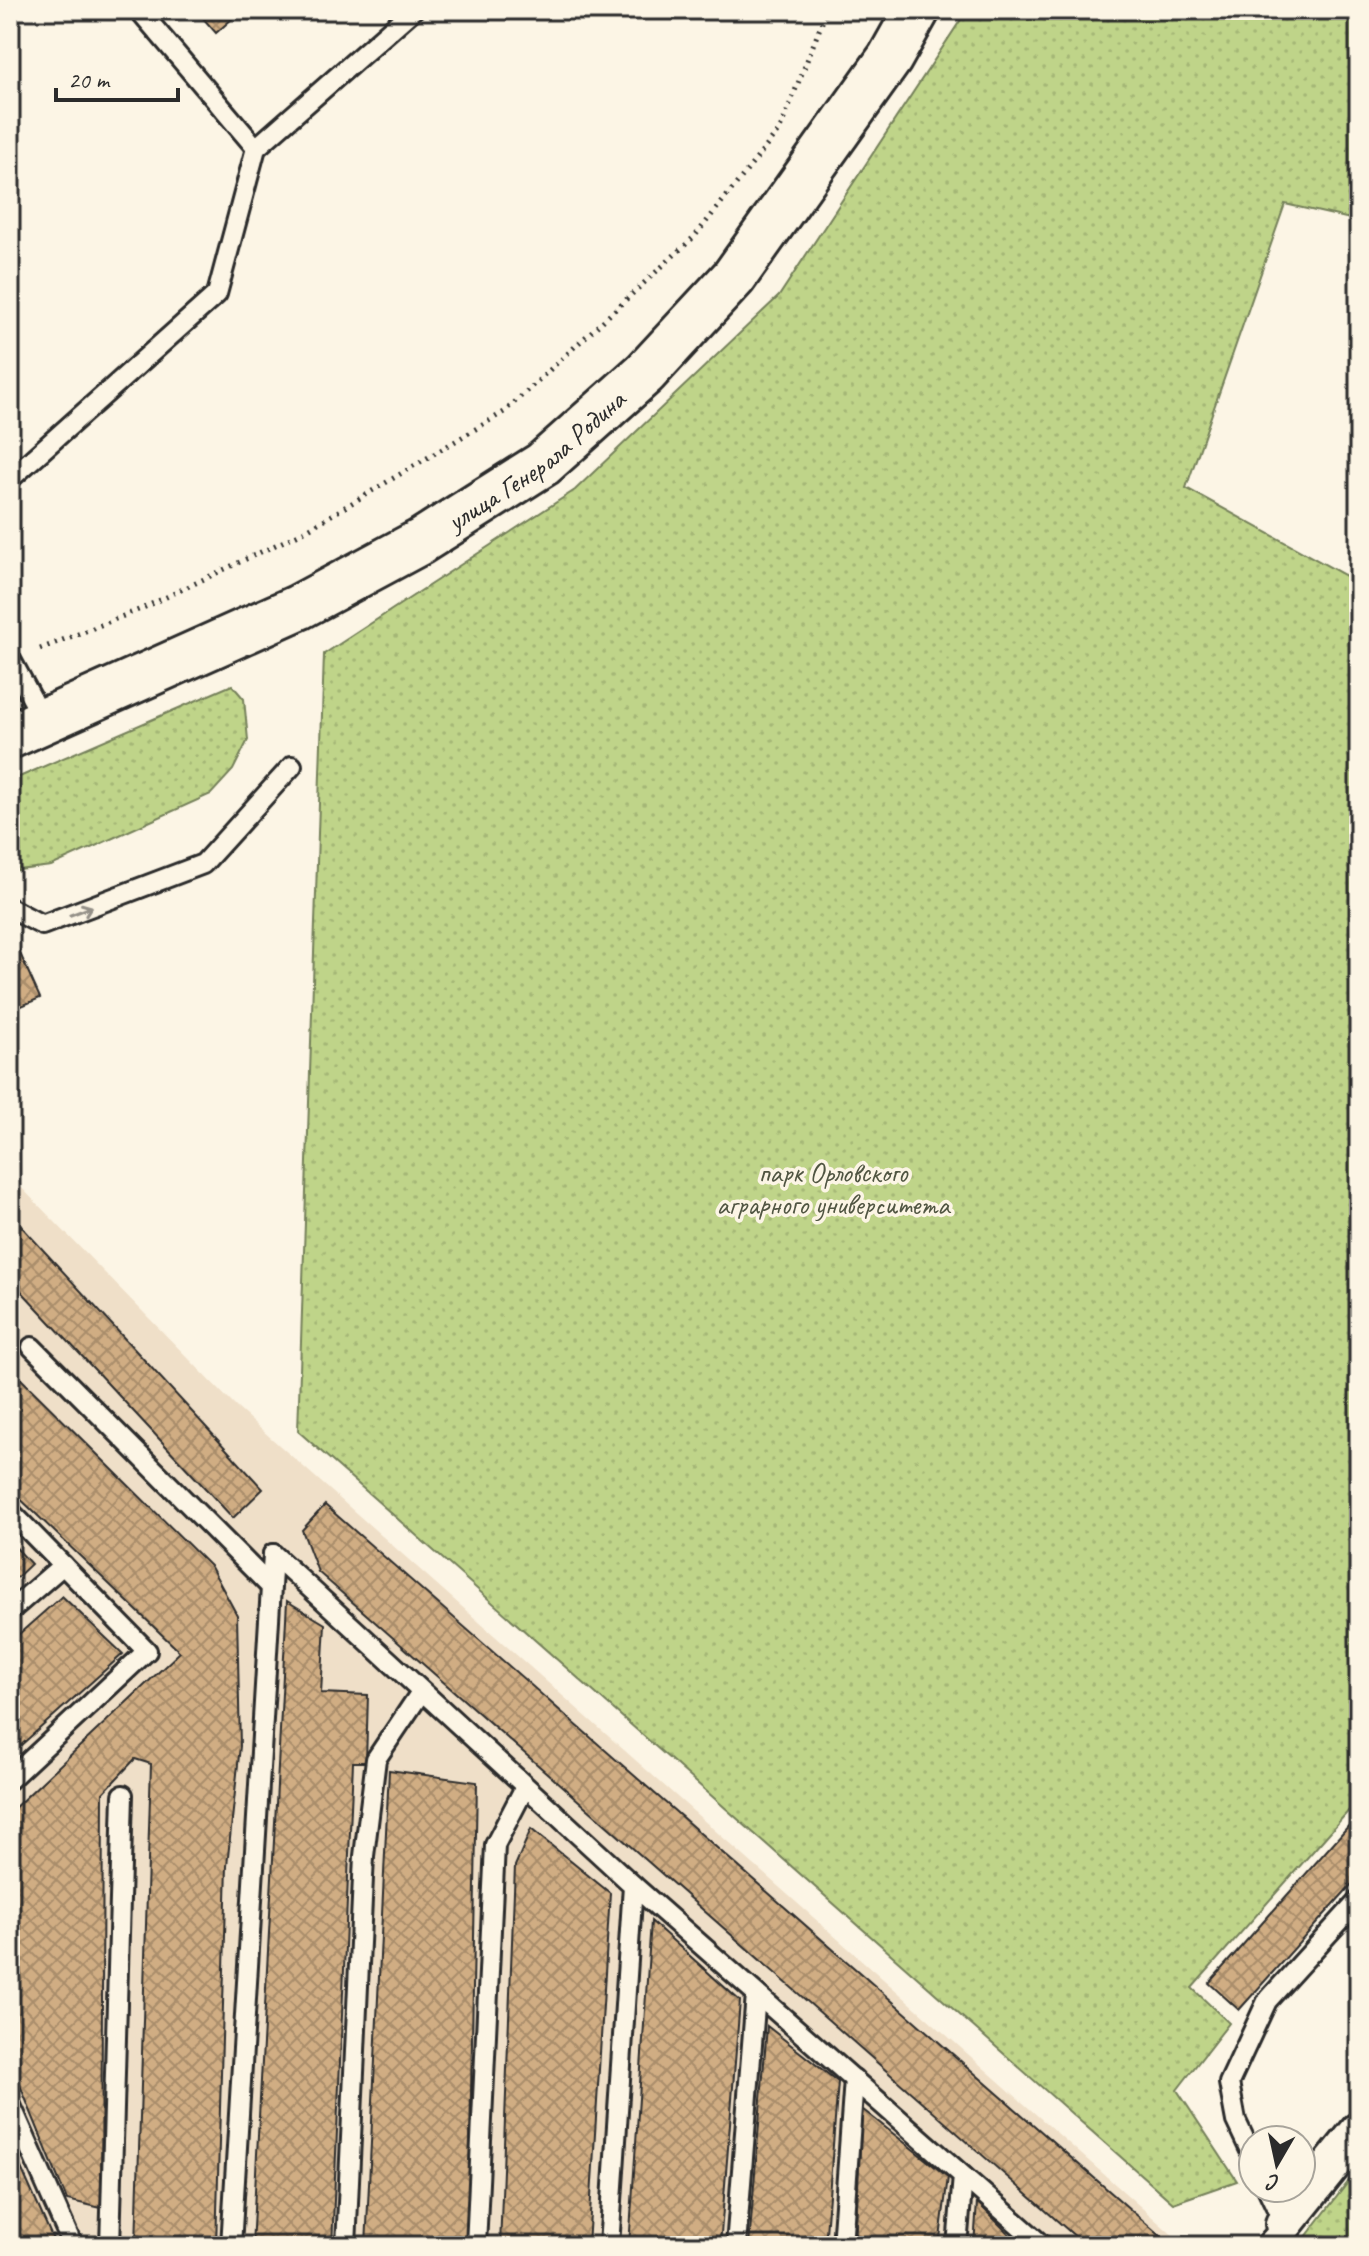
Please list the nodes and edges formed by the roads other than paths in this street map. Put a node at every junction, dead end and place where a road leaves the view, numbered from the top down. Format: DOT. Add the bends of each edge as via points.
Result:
graph roads {
  1 [pos="139,10"];
  2 [pos="413,10"];
  3 [pos="917,10"];
  4 [pos="256,148"];
  5 [pos="10,479"];
  6 [pos="10,659"];
  7 [pos="27,728"];
  8 [pos="292,766"];
  9 [pos="10,908"];
  10 [pos="32,1347"];
  11 [pos="10,1511"];
  12 [pos="63,1565"];
  13 [pos="270,1586"];
  14 [pos="10,1611"];
  15 [pos="421,1692"];
  16 [pos="10,1779"];
  17 [pos="525,1787"];
  18 [pos="123,1795"];
  19 [pos="633,1885"];
  20 [pos="1359,1900"];
  21 [pos="756,1994"];
  22 [pos="854,2079"];
  23 [pos="10,2103"];
  24 [pos="1237,2124"];
  25 [pos="1359,2131"];
  26 [pos="963,2176"];
  27 [pos="1269,2204"];
  28 [pos="1274,2235"];
  29 [pos="73,2246"];
  30 [pos="110,2246"];
  31 [pos="231,2246"];
  32 [pos="346,2246"];
  33 [pos="476,2246"];
  34 [pos="609,2246"];
  35 [pos="736,2246"];
  36 [pos="842,2246"];
  37 [pos="957,2246"];
  38 [pos="1043,2246"];
  1 -- 4 [label="lane"];
  2 -- 4 [label="lane"];
  3 -- 7 [label="main road, улица Генерала Родина" via="890,58 734,277 645,373 543,464 420,542 299,607"];
  4 -- 5 [label="lane" via="217,294"];
  6 -- 7 [label="lane"];
  9 -- 8 [label="lane, one-way" via="42,925 203,864"];
  10 -- 13 [label="lane"];
  11 -- 12 [label="lane"];
  12 -- 14 [label="lane"];
  12 -- 16 [label="lane" via="147,1651"];
  13 -- 15 [label="lane" via="273,1554"];
  13 -- 31 [label="lane"];
  15 -- 17 [label="lane"];
  15 -- 32 [label="lane" via="376,1759 364,1856"];
  17 -- 19 [label="lane"];
  17 -- 33 [label="lane" via="495,1845"];
  18 -- 30 [label="lane"];
  19 -- 21 [label="lane"];
  19 -- 34 [label="lane"];
  20 -- 24 [label="lane" via="1267,2001 1229,2083"];
  21 -- 22 [label="lane"];
  21 -- 35 [label="lane"];
  22 -- 26 [label="lane"];
  22 -- 36 [label="lane"];
  23 -- 29 [label="lane"];
  25 -- 28 [label="street"];
  26 -- 37 [label="lane"];
  26 -- 38 [label="lane"];
  27 -- 28 [label="lane"];
}
